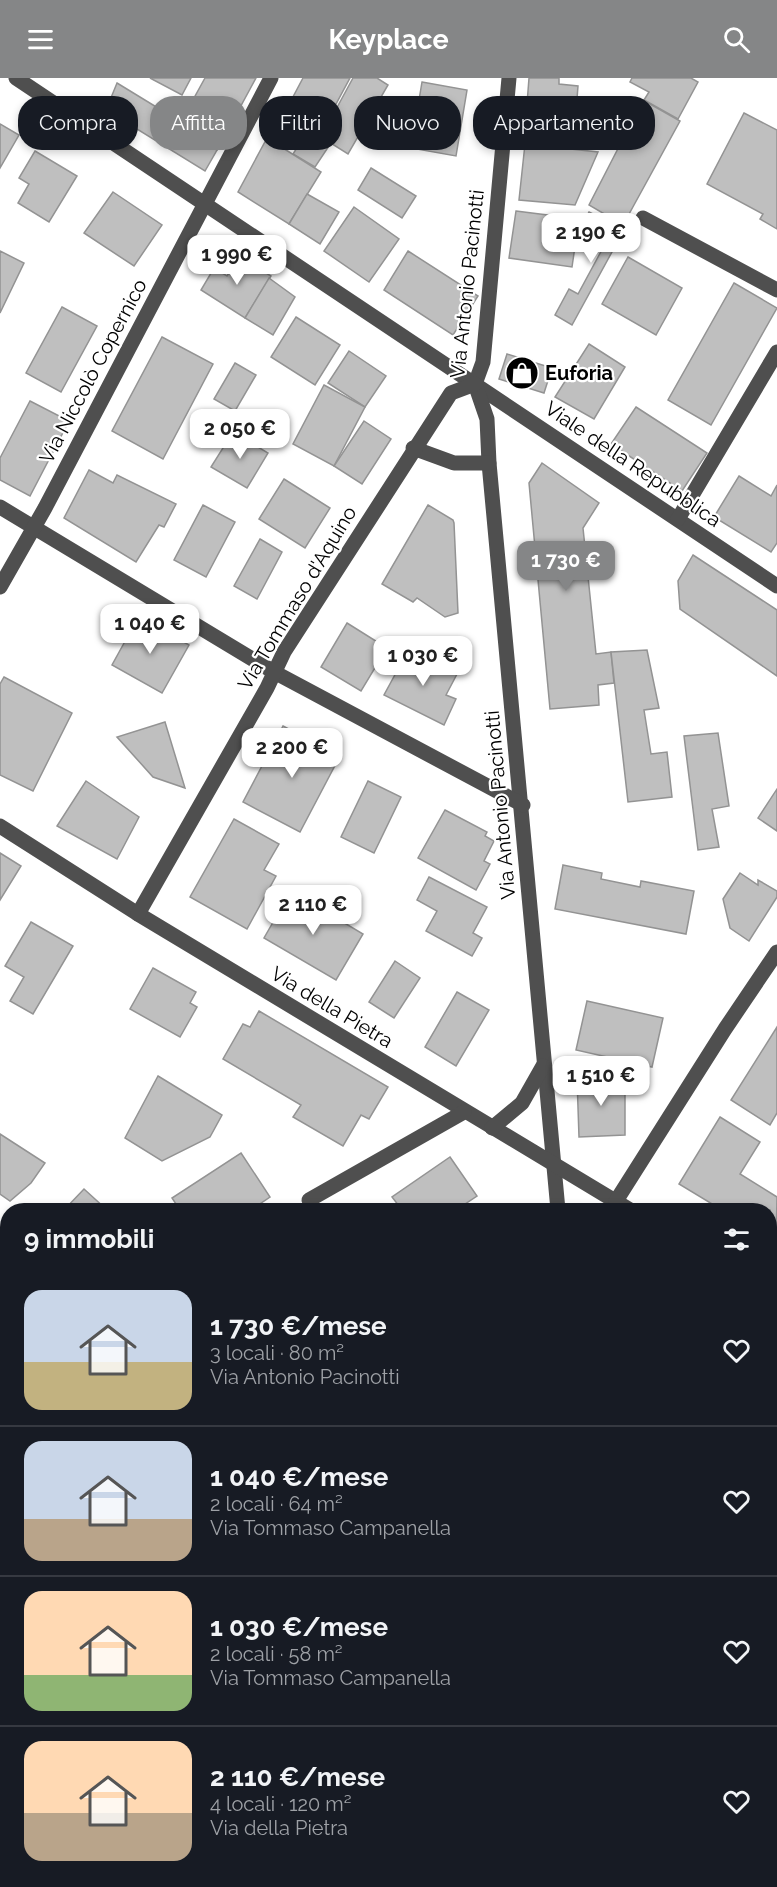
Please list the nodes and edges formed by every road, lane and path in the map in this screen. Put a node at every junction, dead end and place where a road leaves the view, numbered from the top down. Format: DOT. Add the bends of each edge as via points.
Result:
graph roads {
  1 [pos="17,78"];
  2 [pos="271,78"];
  3 [pos="510,78"];
  4 [pos="205,203"];
  5 [pos="643,218"];
  6 [pos="777,290"];
  7 [pos="777,352"];
  8 [pos="475,384"];
  9 [pos="413,448"];
  10 [pos="489,463"];
  11 [pos="0,507"];
  12 [pos="678,519"];
  13 [pos="34,526"];
  14 [pos="777,586"];
  15 [pos="0,587"];
  16 [pos="274,672"];
  17 [pos="523,805"];
  18 [pos="0,826"];
  19 [pos="138,914"];
  20 [pos="777,952"];
  21 [pos="543,1066"];
  22 [pos="464,1112"];
  23 [pos="492,1128"];
  24 [pos="553,1164"];
  25 [pos="309,1200"];
  26 [pos="616,1201"];
  27 [pos="557,1203"];
  28 [pos="619,1203"];
  1 -- 4 [label="street, Viale della Repubblica"];
  2 -- 4 [label="street, Via Niccolò Copernico"];
  3 -- 8 [label="street, Via Antonio Pacinotti" via="483,362"];
  4 -- 8 [label="street, Viale della Repubblica"];
  4 -- 13 [label="street, Via Niccolò Copernico"];
  5 -- 6 [label="street"];
  7 -- 12 [label="street"];
  8 -- 9 [label="street, Via Tommaso d'Aquino" via="451,393"];
  8 -- 10 [label="street, Via Antonio Pacinotti" via="487,419"];
  8 -- 12 [label="street, Viale della Repubblica"];
  9 -- 10 [label="street" via="453,463"];
  9 -- 16 [label="street, Via Tommaso d'Aquino"];
  10 -- 17 [label="street, Via Antonio Pacinotti"];
  11 -- 13 [label="street"];
  12 -- 14 [label="street, Viale della Repubblica"];
  13 -- 15 [label="street, Via Niccolò Copernico"];
  13 -- 16 [label="street"];
  16 -- 17 [label="street"];
  16 -- 19 [label="street, Via Tommaso d'Aquino"];
  17 -- 21 [label="street, Via Antonio Pacinotti"];
  18 -- 19 [label="street, Via della Pietra"];
  19 -- 22 [label="street, Via della Pietra"];
  20 -- 26 [label="street"];
  21 -- 23 [label="street" via="522,1103"];
  21 -- 24 [label="street, Via Antonio Pacinotti"];
  22 -- 23 [label="street, Via della Pietra"];
  22 -- 25 [label="street"];
  23 -- 24 [label="street, Via della Pietra"];
  24 -- 26 [label="street, Via della Pietra"];
  24 -- 27 [label="street, Via Antonio Pacinotti"];
  26 -- 28 [label="street, Via della Pietra"];
}
